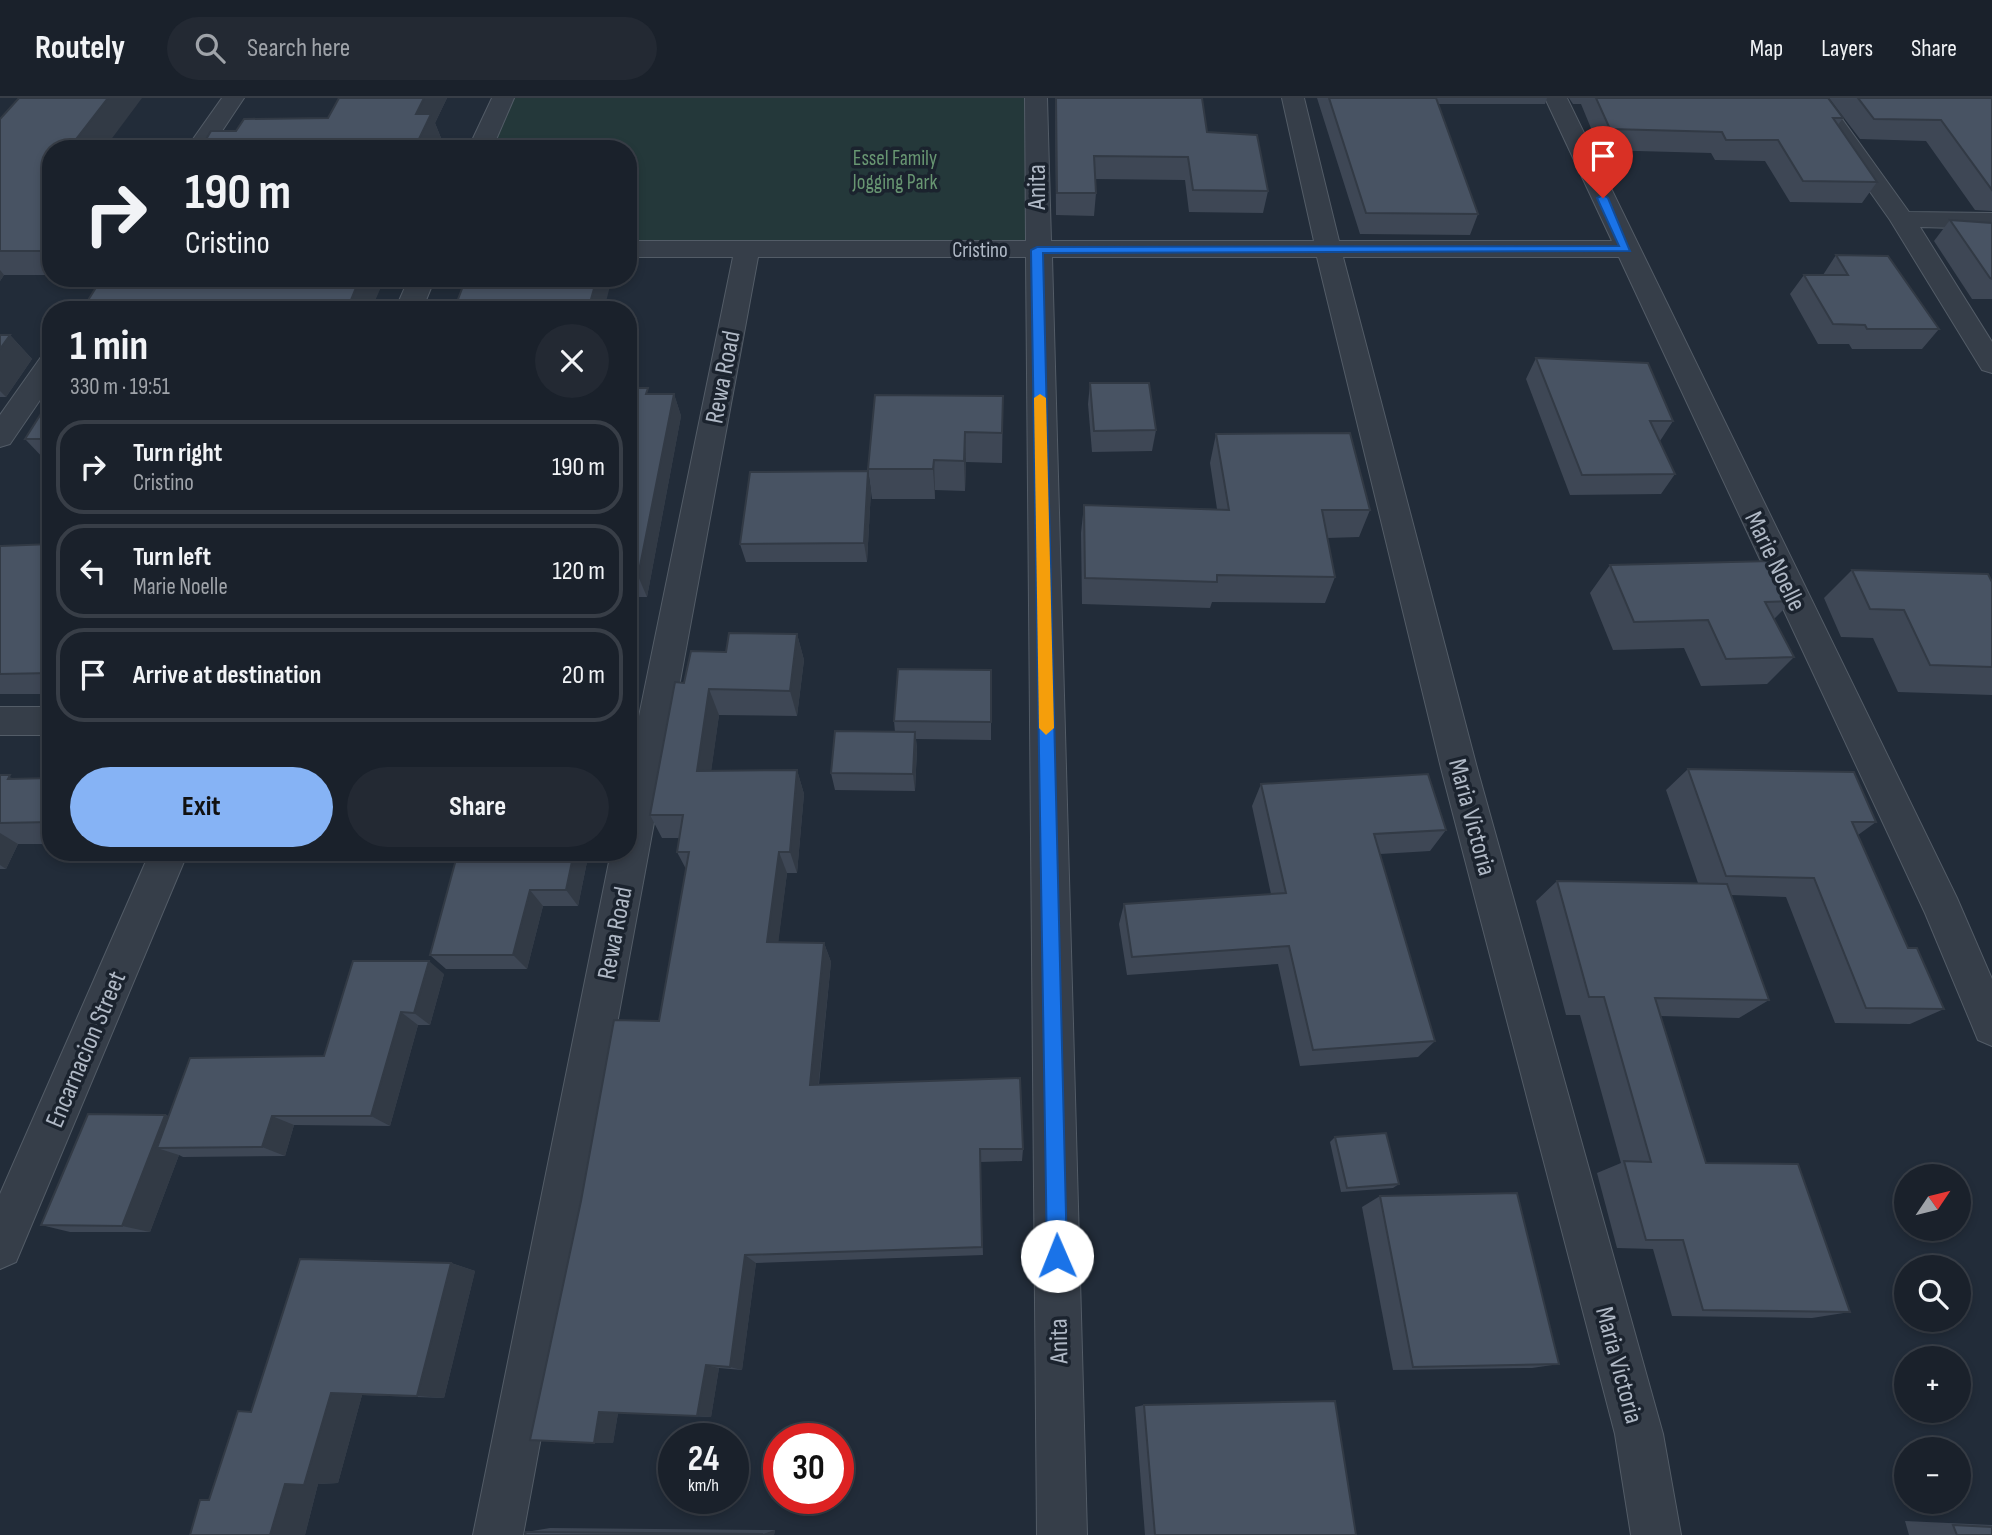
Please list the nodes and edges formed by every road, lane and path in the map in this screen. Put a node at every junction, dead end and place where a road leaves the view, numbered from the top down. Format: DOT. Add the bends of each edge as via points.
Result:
graph roads {
  1 [pos="233,98"];
  2 [pos="503,98"];
  3 [pos="1036,98"];
  4 [pos="1293,98"];
  5 [pos="1556,98"];
  6 [pos="1815,98"];
  7 [pos="204,140"];
  8 [pos="484,140"];
  9 [pos="1902,219"];
  10 [pos="1992,221"];
  11 [pos="1326,247"];
  12 [pos="637,249"];
  13 [pos="1626,249"];
  14 [pos="747,250"];
  15 [pos="1037,250"];
  16 [pos="1992,364"];
  17 [pos="42,376"];
  18 [pos="0,437"];
  19 [pos="0,721"];
  20 [pos="42,721"];
  21 [pos="637,818"];
  22 [pos="165,861"];
  23 [pos="629,861"];
  24 [pos="1992,1026"];
  25 [pos="0,1246"];
  26 [pos="498,1535"];
  27 [pos="1062,1535"];
  28 [pos="1656,1535"];
  1 -- 7 [label="street"];
  2 -- 8 [label="street"];
  3 -- 15 [label="street, Anita"];
  4 -- 11 [label="street, Maria Victoria"];
  5 -- 13 [label="street, Marie Noelle"];
  6 -- 9 [label="street"];
  9 -- 10 [label="street"];
  9 -- 16 [label="street"];
  11 -- 13 [label="street, Cristino"];
  11 -- 15 [label="street, Cristino"];
  11 -- 28 [label="street, Maria Victoria" via="1479,844 1639,1434"];
  12 -- 14 [label="street, Cristino"];
  13 -- 24 [label="street, Marie Noelle" via="1943,910"];
  14 -- 15 [label="street, Cristino"];
  14 -- 21 [label="street, Rewa Road"];
  15 -- 27 [label="street, Anita"];
  17 -- 18 [label="street"];
  19 -- 20 [label="street"];
  22 -- 25 [label="street, Encarnacion Street"];
  23 -- 26 [label="street, Rewa Road"];
}
